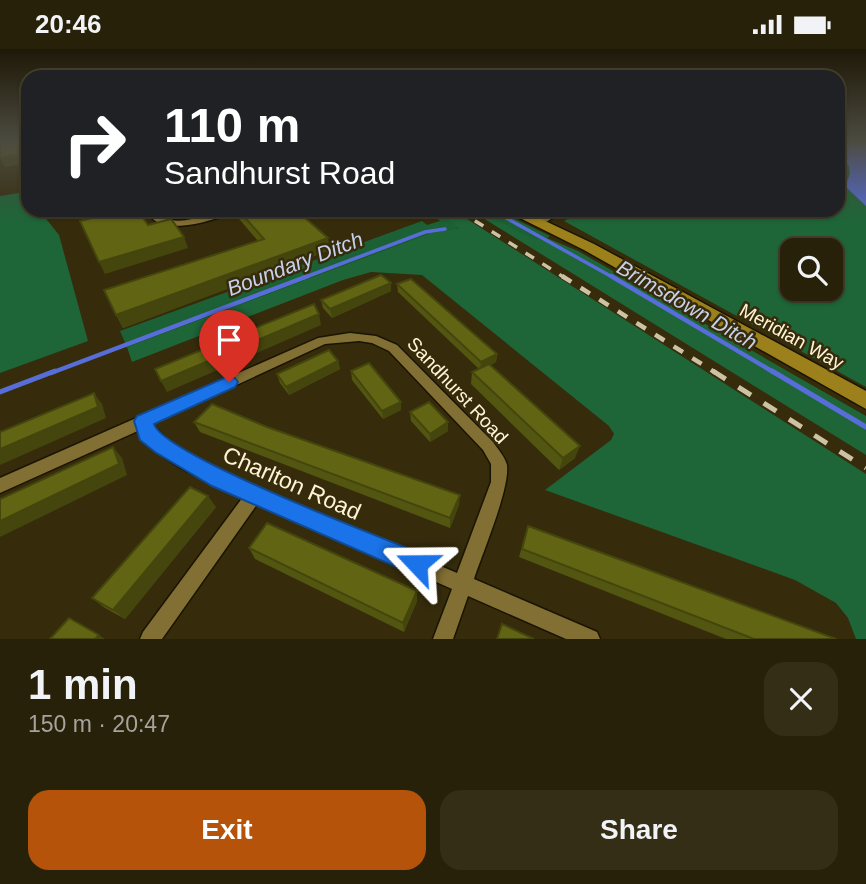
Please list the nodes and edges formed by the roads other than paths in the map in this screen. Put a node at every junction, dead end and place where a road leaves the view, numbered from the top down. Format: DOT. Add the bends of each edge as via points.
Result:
graph roads {
  1 [pos="155,217"];
  2 [pos="202,217"];
  3 [pos="526,217"];
  4 [pos="549,217"];
  5 [pos="538,223"];
  6 [pos="866,401"];
  7 [pos="143,421"];
  8 [pos="0,486"];
  9 [pos="255,494"];
  10 [pos="463,584"];
  11 [pos="150,639"];
  12 [pos="443,639"];
  13 [pos="590,639"];
  1 -- 2 [label="street" via="161,223 175,224"];
  3 -- 5 [label="main road, Meridian Way"];
  4 -- 5 [label="street"];
  5 -- 6 [label="main road, Meridian Way"];
  7 -- 8 [label="street, Sandhurst Road"];
  7 -- 9 [label="street, Charlton Road" via="147,434 162,446"];
  7 -- 10 [label="street, Sandhurst Road" via="322,341 361,336 380,340 488,446 499,463 493,502"];
  9 -- 10 [label="street, Charlton Road"];
  9 -- 11 [label="street"];
  10 -- 12 [label="street"];
  10 -- 13 [label="street, Charlton Road"];
}
